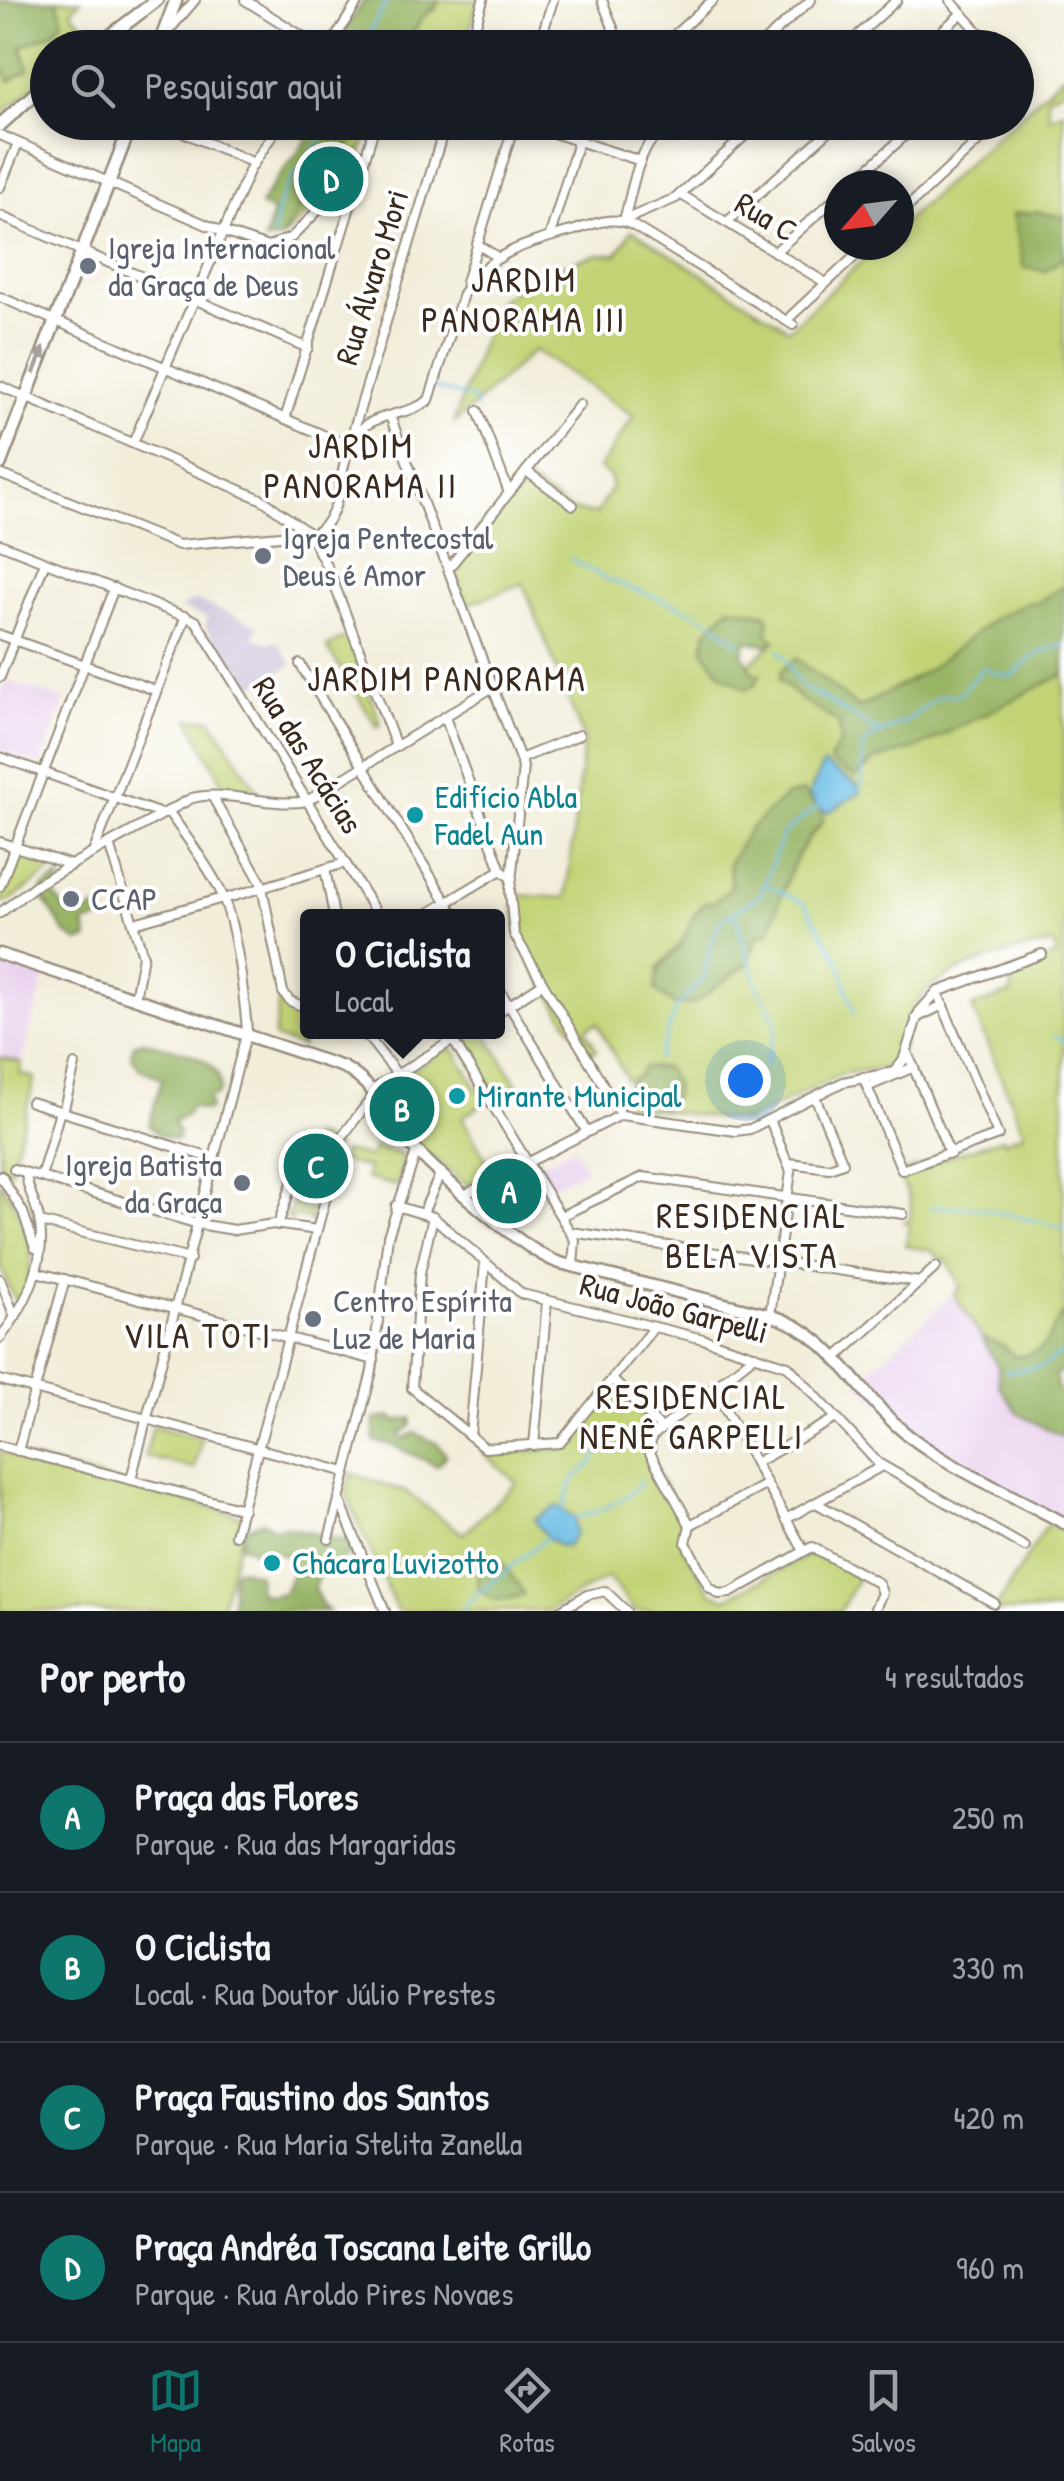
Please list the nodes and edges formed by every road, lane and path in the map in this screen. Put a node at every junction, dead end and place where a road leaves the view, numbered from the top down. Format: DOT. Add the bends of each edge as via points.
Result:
graph roads {
  1 [pos="195,0"];
  2 [pos="245,0"];
  3 [pos="360,0"];
  4 [pos="484,0"];
  5 [pos="553,0"];
  6 [pos="616,0"];
  7 [pos="714,0"];
  8 [pos="811,0"];
  9 [pos="897,0"];
  10 [pos="950,0"];
  11 [pos="155,2"];
  12 [pos="604,5"];
  13 [pos="177,8"];
  14 [pos="962,13"];
  15 [pos="613,28"];
  16 [pos="118,30"];
  17 [pos="292,30"];
  18 [pos="341,30"];
  19 [pos="475,30"];
  20 [pos="544,30"];
  21 [pos="680,30"];
  22 [pos="777,30"];
  23 [pos="864,30"];
  24 [pos="943,30"];
  25 [pos="977,30"];
  26 [pos="30,98"];
  27 [pos="0,125"];
  28 [pos="0,135"];
  29 [pos="126,140"];
  30 [pos="201,140"];
  31 [pos="269,140"];
  32 [pos="370,140"];
  33 [pos="440,140"];
  34 [pos="511,140"];
  35 [pos="575,140"];
  36 [pos="649,140"];
  37 [pos="740,140"];
  38 [pos="819,140"];
  39 [pos="900,140"];
  40 [pos="979,140"];
  41 [pos="578,141"];
  42 [pos="18,143"];
  43 [pos="641,161"];
  44 [pos="254,163"];
  45 [pos="362,165"];
  46 [pos="867,170"];
  47 [pos="111,183"];
  48 [pos="0,187"];
  49 [pos="680,194"];
  50 [pos="329,199"];
  51 [pos="914,201"];
  52 [pos="349,208"];
  53 [pos="824,208"];
  54 [pos="0,216"];
  55 [pos="624,220"];
  56 [pos="727,222"];
  57 [pos="224,232"];
  58 [pos="550,236"];
  59 [pos="477,244"];
  60 [pos="83,252"];
  61 [pos="775,252"];
  62 [pos="500,258"];
  63 [pos="851,260"];
  64 [pos="826,283"];
  65 [pos="464,292"];
  66 [pos="0,297"];
  67 [pos="194,300"];
  68 [pos="54,321"];
  69 [pos="308,348"];
  70 [pos="165,368"];
  71 [pos="0,386"];
  72 [pos="25,397"];
  73 [pos="580,404"];
  74 [pos="359,406"];
  75 [pos="478,411"];
  76 [pos="390,416"];
  77 [pos="286,420"];
  78 [pos="376,420"];
  79 [pos="133,444"];
  80 [pos="350,446"];
  81 [pos="0,464"];
  82 [pos="526,471"];
  83 [pos="0,474"];
  84 [pos="509,492"];
  85 [pos="574,505"];
  86 [pos="310,534"];
  87 [pos="0,544"];
  88 [pos="45,562"];
  89 [pos="448,568"];
  90 [pos="114,588"];
  91 [pos="191,619"];
  92 [pos="0,635"];
  93 [pos="14,640"];
  94 [pos="300,664"];
  95 [pos="85,665"];
  96 [pos="0,678"];
  97 [pos="493,687"];
  98 [pos="155,690"];
  99 [pos="445,717"];
  100 [pos="579,735"];
  101 [pos="396,746"];
  102 [pos="0,757"];
  103 [pos="520,759"];
  104 [pos="363,767"];
  105 [pos="44,772"];
  106 [pos="212,796"];
  107 [pos="114,797"];
  108 [pos="307,800"];
  109 [pos="165,812"];
  110 [pos="0,842"];
  111 [pos="110,844"];
  112 [pos="15,847"];
  113 [pos="93,853"];
  114 [pos="345,863"];
  115 [pos="70,865"];
  116 [pos="325,869"];
  117 [pos="501,870"];
  118 [pos="512,879"];
  119 [pos="0,886"];
  120 [pos="262,888"];
  121 [pos="223,898"];
  122 [pos="446,903"];
  123 [pos="4,905"];
  124 [pos="333,909"];
  125 [pos="374,909"];
  126 [pos="436,909"];
  127 [pos="450,909"];
  128 [pos="0,913"];
  129 [pos="134,923"];
  130 [pos="0,954"];
  131 [pos="1042,954"];
  132 [pos="542,984"];
  133 [pos="938,992"];
  134 [pos="135,998"];
  135 [pos="505,999"];
  136 [pos="300,1005"];
  137 [pos="509,1005"];
  138 [pos="943,1005"];
  139 [pos="505,1008"];
  140 [pos="916,1018"];
  141 [pos="246,1035"];
  142 [pos="370,1039"];
  143 [pos="446,1039"];
  144 [pos="452,1039"];
  145 [pos="906,1049"];
  146 [pos="75,1065"];
  147 [pos="914,1067"];
  148 [pos="397,1074"];
  149 [pos="862,1077"];
  150 [pos="867,1087"];
  151 [pos="375,1091"];
  152 [pos="816,1096"];
  153 [pos="32,1102"];
  154 [pos="62,1112"];
  155 [pos="621,1115"];
  156 [pos="770,1120"];
  157 [pos="298,1122"];
  158 [pos="310,1132"];
  159 [pos="587,1132"];
  160 [pos="341,1141"];
  161 [pos="417,1150"];
  162 [pos="950,1154"];
  163 [pos="214,1160"];
  164 [pos="528,1162"];
  165 [pos="790,1166"];
  166 [pos="19,1170"];
  167 [pos="441,1172"];
  168 [pos="41,1177"];
  169 [pos="5,1180"];
  170 [pos="28,1190"];
  171 [pos="466,1194"];
  172 [pos="788,1198"];
  173 [pos="396,1206"];
  174 [pos="422,1213"];
  175 [pos="903,1214"];
  176 [pos="561,1216"];
  177 [pos="433,1217"];
  178 [pos="40,1222"];
  179 [pos="198,1224"];
  180 [pos="278,1224"];
  181 [pos="317,1230"];
  182 [pos="571,1232"];
  183 [pos="584,1234"];
  184 [pos="576,1243"];
  185 [pos="37,1258"];
  186 [pos="190,1259"];
  187 [pos="778,1262"];
  188 [pos="485,1263"];
  189 [pos="572,1266"];
  190 [pos="936,1267"];
  191 [pos="36,1272"];
  192 [pos="0,1279"];
  193 [pos="65,1279"];
  194 [pos="920,1282"];
  195 [pos="547,1300"];
  196 [pos="177,1308"];
  197 [pos="770,1315"];
  198 [pos="12,1322"];
  199 [pos="654,1326"];
  200 [pos="0,1330"];
  201 [pos="0,1338"];
  202 [pos="289,1338"];
  203 [pos="755,1355"];
  204 [pos="836,1358"];
  205 [pos="374,1360"];
  206 [pos="0,1380"];
  207 [pos="612,1380"];
  208 [pos="714,1389"];
  209 [pos="35,1390"];
  210 [pos="836,1418"];
  211 [pos="147,1419"];
  212 [pos="660,1428"];
  213 [pos="470,1436"];
  214 [pos="0,1446"];
  215 [pos="534,1446"];
  216 [pos="260,1449"];
  217 [pos="18,1451"];
  218 [pos="755,1463"];
  219 [pos="882,1466"];
  220 [pos="346,1472"];
  221 [pos="131,1479"];
  222 [pos="767,1484"];
  223 [pos="339,1499"];
  224 [pos="816,1503"];
  225 [pos="242,1509"];
  226 [pos="786,1519"];
  227 [pos="1064,1523"];
  228 [pos="690,1525"];
  229 [pos="236,1535"];
  230 [pos="329,1538"];
  231 [pos="1025,1547"];
  232 [pos="804,1551"];
  233 [pos="994,1603"];
  234 [pos="386,1611"];
  235 [pos="560,1611"];
  236 [pos="626,1611"];
  237 [pos="874,1611"];
  1 -- 13 [label="street"];
  2 -- 17 [label="street"];
  3 -- 18 [label="street"];
  4 -- 19 [label="street"];
  5 -- 20 [label="street"];
  6 -- 12 [label="street"];
  7 -- 21 [label="street"];
  8 -- 22 [label="street"];
  9 -- 23 [label="street"];
  10 -- 14 [label="street"];
  11 -- 13 [label="street"];
  11 -- 16 [label="main road"];
  12 -- 15 [label="street"];
  14 -- 24 [label="street"];
  14 -- 25 [label="street"];
  26 -- 27 [label="main road"];
  28 -- 42 [label="street"];
  29 -- 47 [label="main road"];
  30 -- 44 [label="street"];
  31 -- 44 [label="street"];
  32 -- 45 [label="street"];
  33 -- 74 [label="street, Rua Álvaro Mori"];
  34 -- 59 [label="street"];
  35 -- 41 [label="street"];
  36 -- 43 [label="street"];
  37 -- 49 [label="street"];
  38 -- 56 [label="street"];
  39 -- 46 [label="street"];
  40 -- 51 [label="street"];
  41 -- 43 [label="street"];
  41 -- 58 [label="street"];
  42 -- 47 [label="street"];
  42 -- 48 [label="street"];
  43 -- 55 [label="street"];
  44 -- 57 [label="street"];
  45 -- 50 [label="street"];
  45 -- 52 [label="street"];
  47 -- 57 [label="street"];
  47 -- 60 [label="main road"];
  49 -- 55 [label="street"];
  49 -- 56 [label="street, Rua C"];
  50 -- 52 [label="street"];
  50 -- 57 [label="street" via="276,246"];
  52 -- 69 [label="street"];
  53 -- 61 [label="street"];
  54 -- 60 [label="street"];
  55 -- 58 [label="street"];
  55 -- 64 [label="street" via="792,320"];
  56 -- 61 [label="street, Rua C"];
  57 -- 67 [label="street"];
  58 -- 62 [label="street"];
  59 -- 62 [label="street"];
  59 -- 65 [label="street"];
  60 -- 67 [label="street"];
  60 -- 68 [label="main road"];
  61 -- 64 [label="street, Rua C"];
  62 -- 65 [label="street"];
  63 -- 64 [label="street"];
  65 -- 76 [label="street" via="429,400"];
  66 -- 68 [label="street"];
  67 -- 69 [label="street"];
  67 -- 70 [label="street"];
  68 -- 70 [label="street"];
  72 -- 68 [label="main road, one-way"];
  69 -- 77 [label="street"];
  70 -- 77 [label="street"];
  70 -- 79 [label="street"];
  71 -- 72 [label="street"];
  72 -- 79 [label="street"];
  72 -- 81 [label="main road"];
  73 -- 82 [label="street"];
  74 -- 78 [label="street"];
  74 -- 80 [label="street, Rua Álvaro Mori"];
  75 -- 84 [label="street"];
  76 -- 78 [label="street"];
  76 -- 89 [label="street"];
  77 -- 80 [label="street"];
  78 -- 80 [label="street"];
  79 -- 86 [label="street" via="263,500"];
  80 -- 86 [label="street, Rua Álvaro Mori" via="330,519"];
  82 -- 84 [label="street"];
  82 -- 85 [label="street"];
  83 -- 86 [label="street" via="178,545"];
  84 -- 89 [label="street"];
  86 -- 101 [label="street"];
  87 -- 88 [label="street"];
  88 -- 90 [label="street"];
  88 -- 93 [label="street"];
  89 -- 97 [label="street"];
  90 -- 91 [label="street"];
  90 -- 95 [label="street"];
  91 -- 98 [label="street"];
  91 -- 108 [label="street, Rua das Acácias"];
  92 -- 93 [label="street"];
  93 -- 95 [label="street"];
  93 -- 96 [label="street"];
  94 -- 104 [label="street"];
  95 -- 98 [label="street"];
  95 -- 105 [label="street"];
  97 -- 99 [label="street"];
  97 -- 103 [label="street"];
  98 -- 107 [label="street"];
  99 -- 101 [label="street"];
  99 -- 117 [label="street"];
  100 -- 103 [label="street"];
  101 -- 104 [label="street"];
  102 -- 105 [label="street"];
  103 -- 118 [label="street"];
  104 -- 108 [label="street"];
  104 -- 122 [label="street"];
  105 -- 107 [label="street"];
  105 -- 112 [label="street"];
  106 -- 108 [label="street" via="279,804"];
  106 -- 109 [label="street"];
  106 -- 120 [label="street"];
  107 -- 109 [label="street"];
  107 -- 113 [label="street"];
  108 -- 114 [label="street, Rua das Acácias"];
  109 -- 111 [label="street"];
  109 -- 121 [label="street"];
  110 -- 112 [label="street"];
  111 -- 113 [label="street"];
  111 -- 129 [label="street"];
  112 -- 115 [label="street"];
  112 -- 119 [label="street"];
  113 -- 115 [label="street"];
  114 -- 116 [label="street"];
  114 -- 125 [label="street, Rua das Acácias"];
  115 -- 123 [label="street"];
  116 -- 120 [label="street"];
  116 -- 124 [label="street"];
  117 -- 118 [label="street"];
  117 -- 122 [label="street"];
  118 -- 132 [label="street" via="513,929"];
  120 -- 121 [label="street"];
  120 -- 136 [label="street" via="280,986"];
  121 -- 129 [label="street"];
  121 -- 141 [label="street"];
  122 -- 126 [label="street"];
  122 -- 127 [label="street"];
  123 -- 128 [label="street"];
  129 -- 134 [label="street" via="144,960"];
  130 -- 134 [label="street"];
  131 -- 133 [label="street"];
  132 -- 137 [label="street"];
  132 -- 155 [label="street"];
  133 -- 138 [label="street"];
  133 -- 140 [label="street"];
  134 -- 141 [label="street"];
  135 -- 137 [label="street"];
  137 -- 139 [label="street"];
  137 -- 159 [label="street"];
  138 -- 140 [label="street"];
  138 -- 162 [label="street" via="998,1136"];
  140 -- 145 [label="street"];
  141 -- 151 [label="street" via="336,1064"];
  141 -- 163 [label="street"];
  142 -- 148 [label="street"];
  143 -- 148 [label="street"];
  144 -- 164 [label="street"];
  145 -- 147 [label="street"];
  145 -- 149 [label="street" via="894,1072"];
  146 -- 154 [label="street"];
  147 -- 150 [label="street"];
  147 -- 162 [label="street"];
  148 -- 151 [label="street"];
  149 -- 150 [label="street"];
  149 -- 152 [label="street"];
  150 -- 162 [label="street" via="902,1170"];
  151 -- 160 [label="street"];
  151 -- 161 [label="street"];
  152 -- 156 [label="street"];
  152 -- 165 [label="street" via="843,1163"];
  153 -- 154 [label="street"];
  154 -- 163 [label="street"];
  154 -- 168 [label="street"];
  155 -- 156 [label="street" via="740,1131"];
  155 -- 159 [label="street"];
  156 -- 165 [label="street"];
  157 -- 158 [label="street"];
  158 -- 160 [label="street"];
  158 -- 180 [label="street"];
  159 -- 164 [label="street"];
  160 -- 181 [label="street"];
  161 -- 167 [label="street"];
  161 -- 173 [label="street"];
  163 -- 179 [label="street"];
  164 -- 171 [label="street"];
  164 -- 176 [label="street"];
  165 -- 172 [label="street"];
  166 -- 168 [label="street"];
  166 -- 169 [label="street"];
  166 -- 170 [label="street"];
  167 -- 171 [label="street"];
  167 -- 174 [label="street"];
  168 -- 179 [label="street"];
  169 -- 170 [label="street"];
  169 -- 185 [label="street" via="27,1220"];
  170 -- 178 [label="street"];
  171 -- 189 [label="street" via="527,1247"];
  172 -- 175 [label="street"];
  172 -- 176 [label="street" via="640,1177"];
  172 -- 187 [label="street"];
  173 -- 174 [label="street, Rua João Garpelli"];
  173 -- 205 [label="street"];
  174 -- 177 [label="street, Rua João Garpelli"];
  176 -- 182 [label="street"];
  177 -- 188 [label="street, Rua João Garpelli"];
  177 -- 213 [label="street" via="420,1266 412,1388"];
  178 -- 185 [label="street"];
  178 -- 186 [label="street"];
  179 -- 180 [label="street" via="234,1230"];
  179 -- 186 [label="street"];
  180 -- 181 [label="street"];
  181 -- 202 [label="street"];
  182 -- 183 [label="street"];
  182 -- 184 [label="street"];
  183 -- 184 [label="street"];
  183 -- 187 [label="street"];
  184 -- 189 [label="street"];
  185 -- 191 [label="street"];
  186 -- 196 [label="street"];
  187 -- 194 [label="street"];
  187 -- 197 [label="street"];
  188 -- 195 [label="street, Rua João Garpelli" via="516,1290"];
  188 -- 213 [label="street"];
  189 -- 197 [label="street"];
  190 -- 194 [label="street"];
  191 -- 193 [label="street"];
  191 -- 198 [label="street"];
  192 -- 198 [label="street"];
  193 -- 196 [label="street"];
  193 -- 209 [label="street"];
  194 -- 204 [label="street"];
  195 -- 199 [label="street, Rua João Garpelli"];
  195 -- 215 [label="street"];
  196 -- 202 [label="street"];
  196 -- 211 [label="street"];
  197 -- 204 [label="street" via="803,1329"];
  198 -- 200 [label="street"];
  198 -- 201 [label="street"];
  199 -- 203 [label="street, Rua João Garpelli"];
  199 -- 207 [label="street"];
  202 -- 205 [label="street"];
  202 -- 216 [label="street"];
  203 -- 208 [label="street"];
  203 -- 210 [label="street, Rua João Garpelli" via="788,1366"];
  204 -- 227 [label="street" via="922,1444"];
  205 -- 220 [label="street"];
  206 -- 209 [label="street"];
  207 -- 212 [label="street"];
  207 -- 215 [label="street" via="564,1440"];
  208 -- 212 [label="street"];
  208 -- 218 [label="street"];
  209 -- 211 [label="street"];
  209 -- 217 [label="street"];
  210 -- 218 [label="street"];
  210 -- 219 [label="street, Rua João Garpelli"];
  211 -- 216 [label="street"];
  211 -- 221 [label="street"];
  212 -- 228 [label="street" via="650,1453"];
  213 -- 215 [label="street" via="488,1449"];
  214 -- 217 [label="street"];
  216 -- 220 [label="street"];
  216 -- 225 [label="street"];
  217 -- 221 [label="street"];
  218 -- 222 [label="street"];
  219 -- 224 [label="street"];
  219 -- 231 [label="street, Rua João Garpelli"];
  220 -- 223 [label="street"];
  221 -- 225 [label="street"];
  222 -- 226 [label="street"];
  222 -- 228 [label="street"];
  223 -- 230 [label="street"];
  223 -- 234 [label="street"];
  224 -- 226 [label="street"];
  224 -- 233 [label="street"];
  225 -- 229 [label="street"];
  226 -- 232 [label="street"];
  228 -- 232 [label="street" via="686,1543 719,1594"];
  232 -- 237 [label="street" via="816,1548 874,1579 882,1593"];
  235 -- 236 [label="street" via="605,1591"];
}
